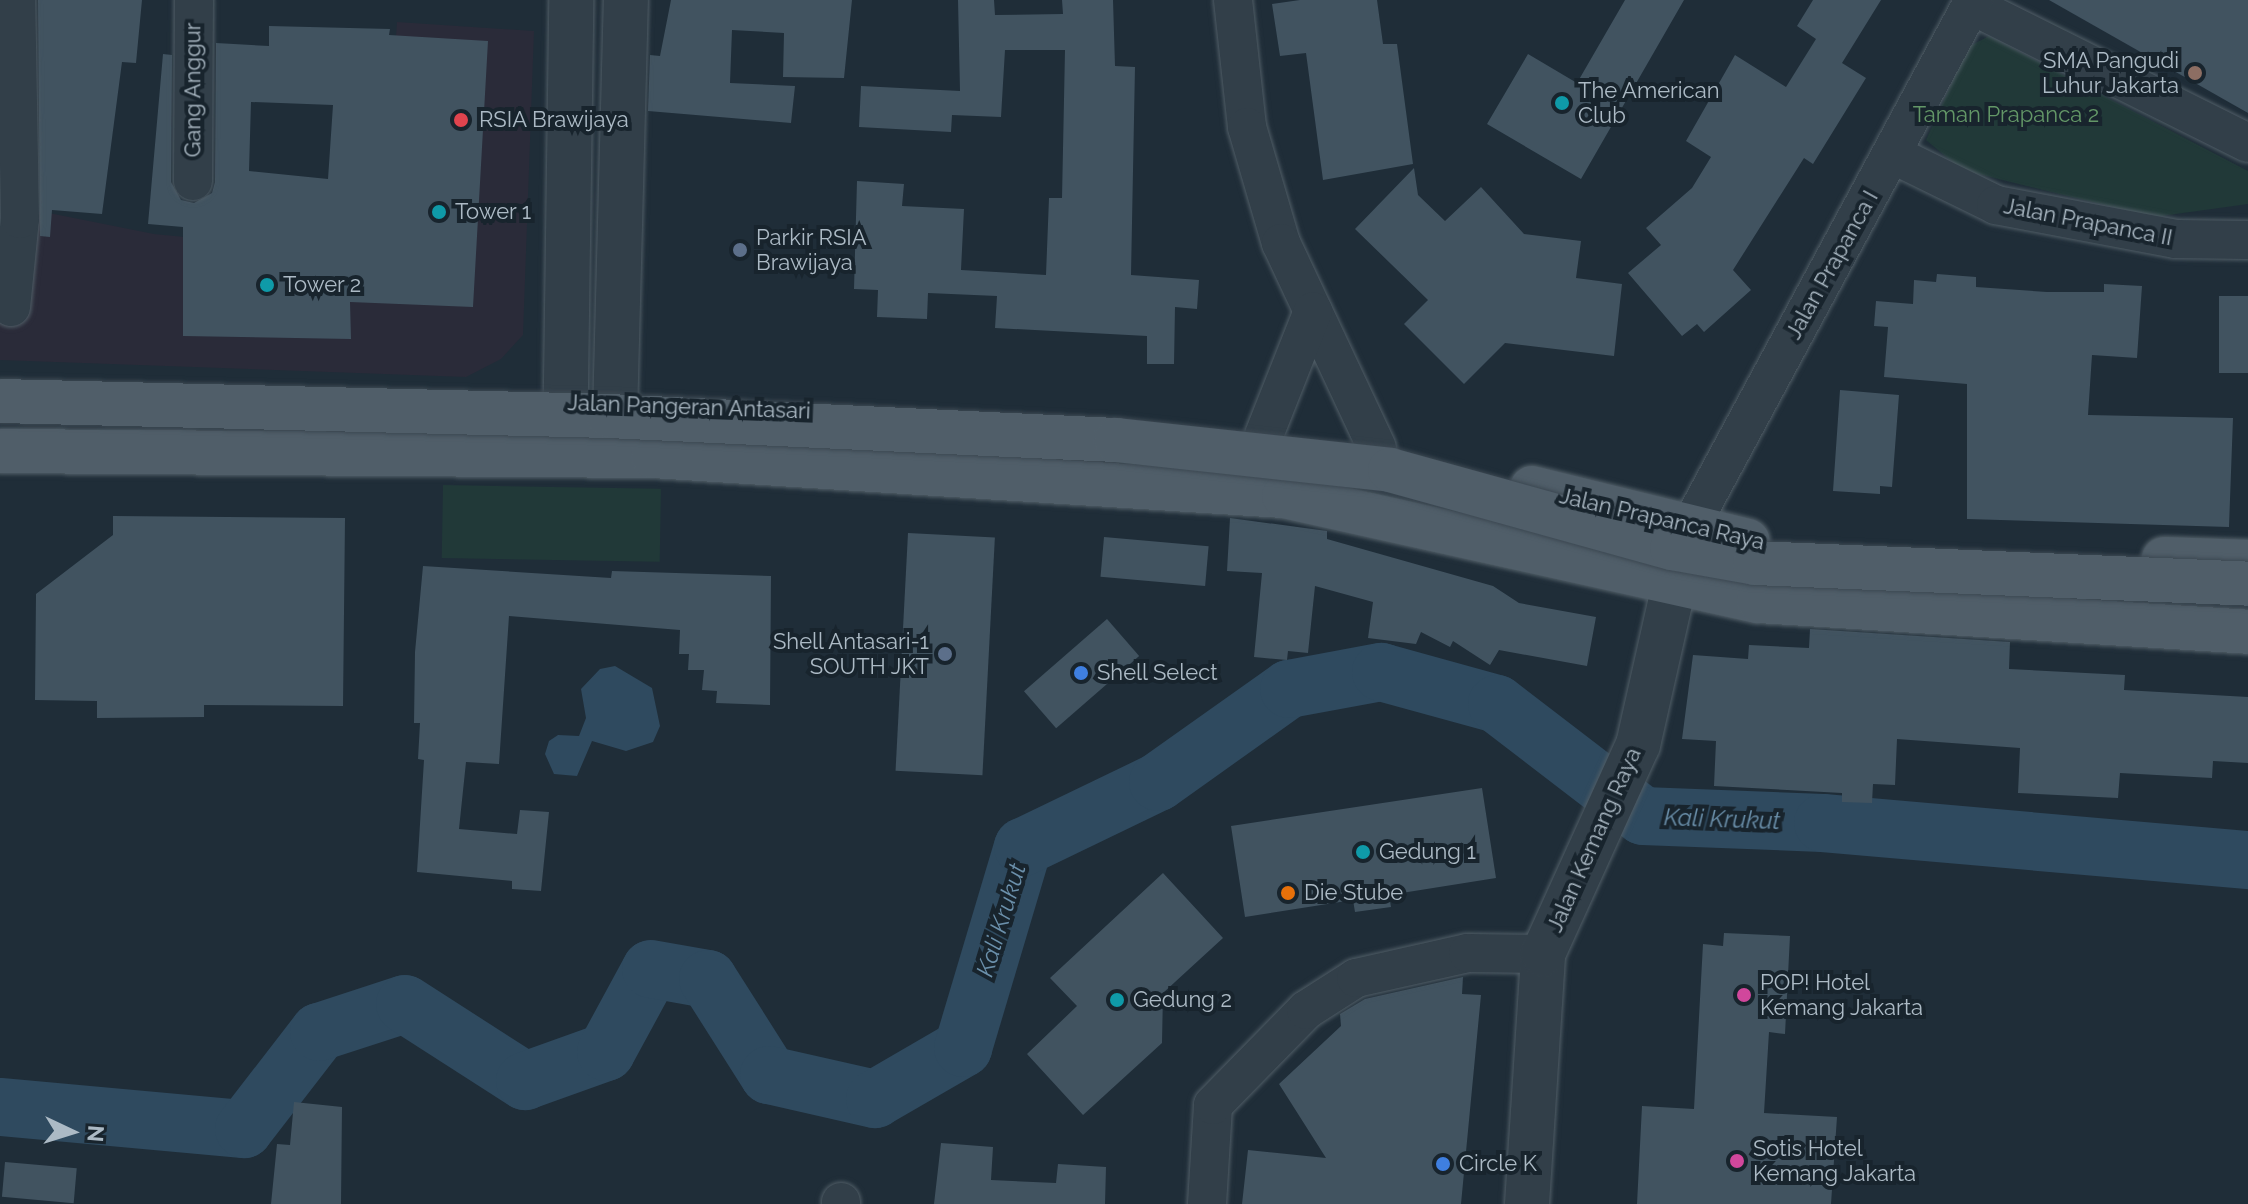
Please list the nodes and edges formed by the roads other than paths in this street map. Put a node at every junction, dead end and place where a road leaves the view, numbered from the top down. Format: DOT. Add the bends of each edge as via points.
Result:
graph roads {
  1 [pos="16,0"];
  2 [pos="194,0"];
  3 [pos="571,0"];
  4 [pos="626,0"];
  5 [pos="1233,0"];
  6 [pos="1972,3"];
  7 [pos="2248,143"];
  8 [pos="1892,154"];
  9 [pos="193,181"];
  10 [pos="2248,240"];
  11 [pos="11,307"];
  12 [pos="1313,311"];
  13 [pos="0,391"];
  14 [pos="0,401"];
  15 [pos="616,401"];
  16 [pos="566,402"];
  17 [pos="0,431"];
  18 [pos="1264,435"];
  19 [pos="1377,448"];
  20 [pos="0,451"];
  21 [pos="565,454"];
  22 [pos="613,455"];
  23 [pos="1689,529"];
  24 [pos="2248,562"];
  25 [pos="2248,584"];
  26 [pos="1669,585"];
  27 [pos="2248,608"];
  28 [pos="2248,632"];
  29 [pos="1543,954"];
  30 [pos="1207,1204"];
  31 [pos="1527,1204"];
  1 -- 11 [label="street" via="20,219"];
  2 -- 9 [label="street, Gang Anggur"];
  3 -- 16 [label="street"];
  4 -- 15 [label="street"];
  5 -- 12 [label="street" via="1247,127 1281,243"];
  6 -- 7 [label="street"];
  6 -- 8 [label="street, Jalan Prapanca I"];
  8 -- 10 [label="street, Jalan Prapanca II" via="1996,205 2176,239"];
  8 -- 23 [label="street, Jalan Prapanca I"];
  12 -- 18 [label="street"];
  12 -- 19 [label="street"];
  13 -- 16 [label="main road, Jalan Pangeran Antasari"];
  14 -- 25 [label="main road, bridge" via="609,416 1116,440 1390,470 1672,548 1755,563"];
  15 -- 16 [label="main road, Jalan Pangeran Antasari"];
  15 -- 18 [label="main road, Jalan Pangeran Antasari"];
  15 -- 22 [label="street"];
  16 -- 21 [label="street"];
  17 -- 27 [label="main road" via="605,439 1113,459 1395,494 1745,576"];
  18 -- 19 [label="main road, Jalan Pangeran Antasari"];
  19 -- 23 [label="main road, Jalan Prapanca Raya"];
  20 -- 21 [label="main road"];
  21 -- 22 [label="main road"];
  22 -- 26 [label="main road" via="1284,496"];
  23 -- 24 [label="main road, Jalan Prapanca Raya" via="1766,545"];
  23 -- 26 [label="street, Jalan Kemang Raya"];
  26 -- 28 [label="main road" via="1759,601"];
  26 -- 29 [label="street, Jalan Kemang Raya" via="1638,745"];
  29 -- 30 [label="street" via="1468,953 1370,975 1306,1010 1213,1105"];
  29 -- 31 [label="street, Jalan Kemang Raya"];
}
